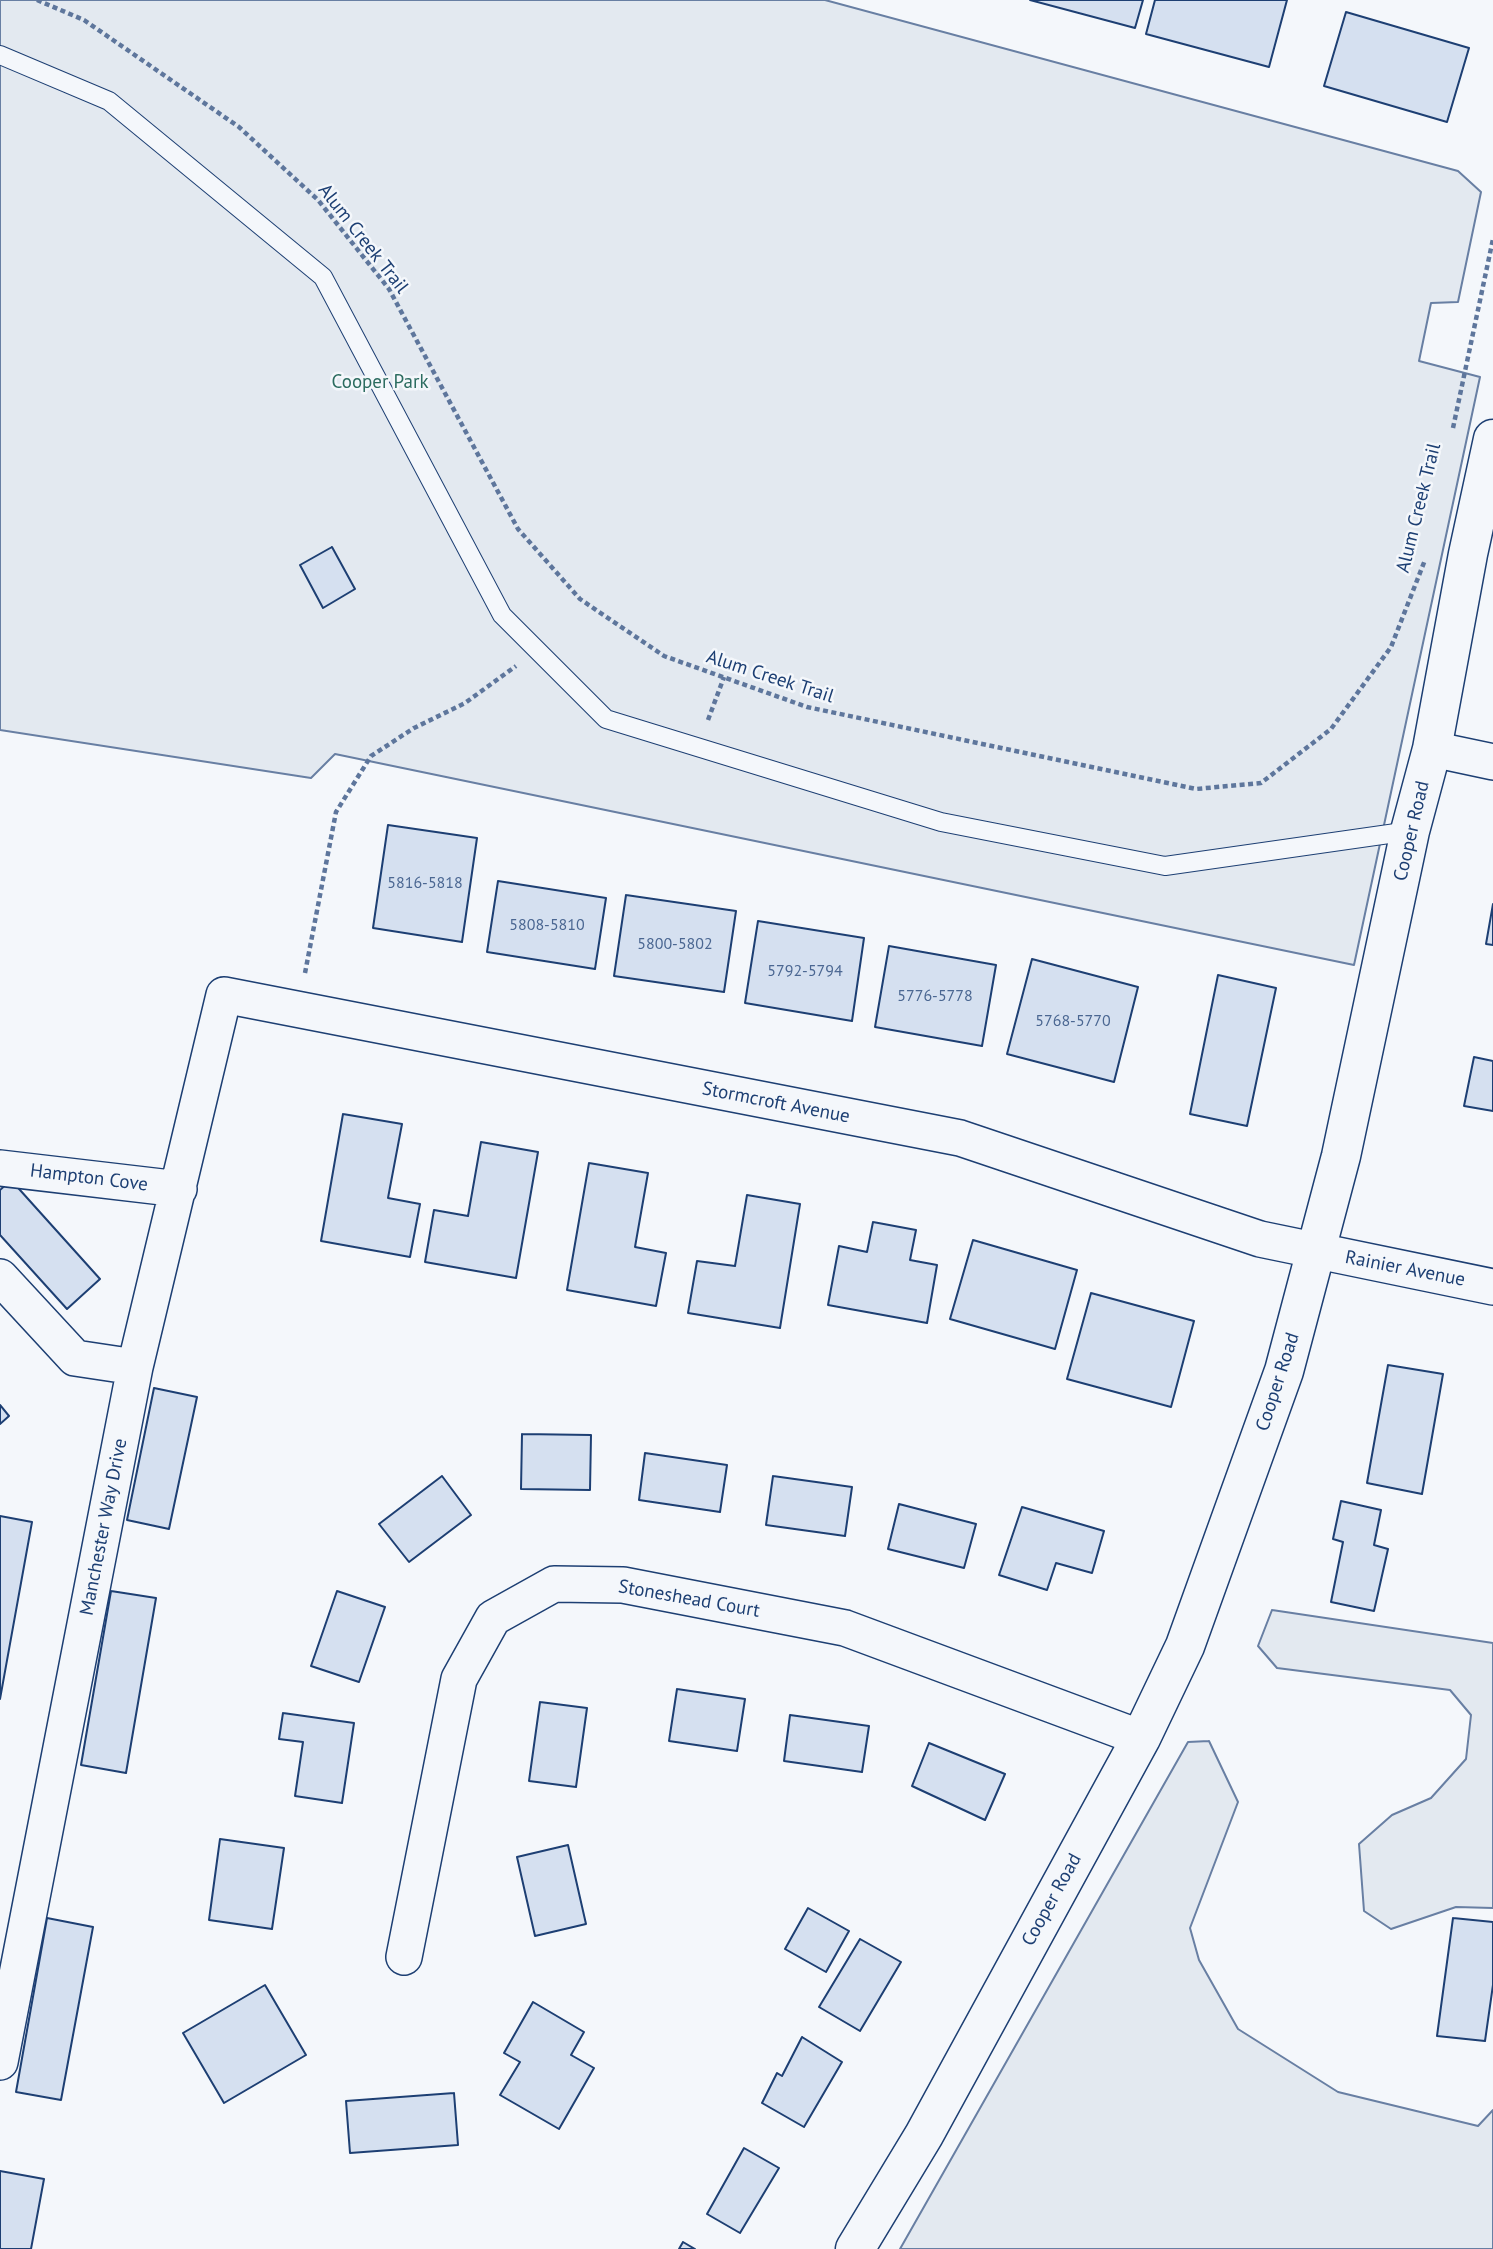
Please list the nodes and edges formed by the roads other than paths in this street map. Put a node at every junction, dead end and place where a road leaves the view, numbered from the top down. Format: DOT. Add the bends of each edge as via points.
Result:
graph roads {
  1 [pos="0,55"];
  2 [pos="1493,439"];
  3 [pos="1432,749"];
  4 [pos="1493,762"];
  5 [pos="1410,831"];
  6 [pos="224,995"];
  7 [pos="0,1168"];
  8 [pos="179,1189"];
  9 [pos="1318,1252"];
  10 [pos="0,1277"];
  11 [pos="1493,1287"];
  12 [pos="135,1367"];
  13 [pos="1141,1738"];
  14 [pos="404,1957"];
  15 [pos="0,2062"];
  16 [pos="855,2249"];
  1 -- 5 [label="lane" via="109,101 323,277 502,615 606,719 941,822 1166,866"];
  2 -- 3 [label="street, Cooper Road"];
  3 -- 4 [label="street"];
  3 -- 5 [label="street, Cooper Road"];
  5 -- 9 [label="street, Cooper Road"];
  6 -- 8 [label="street, Manchester Way Drive"];
  6 -- 9 [label="street, Stormcroft Avenue" via="960,1138 1260,1238"];
  7 -- 8 [label="street, Hampton Cove"];
  8 -- 12 [label="street, Manchester Way Drive"];
  9 -- 11 [label="street, Rainier Avenue"];
  9 -- 13 [label="street, Cooper Road" via="1284,1371 1185,1646"];
  10 -- 12 [label="street" via="75,1358"];
  12 -- 15 [label="street, Manchester Way Drive"];
  13 -- 14 [label="street, Stoneshead Court" via="845,1628 623,1585 554,1584 493,1618 458,1679"];
  13 -- 16 [label="street, Cooper Road" via="924,2135"];
}
